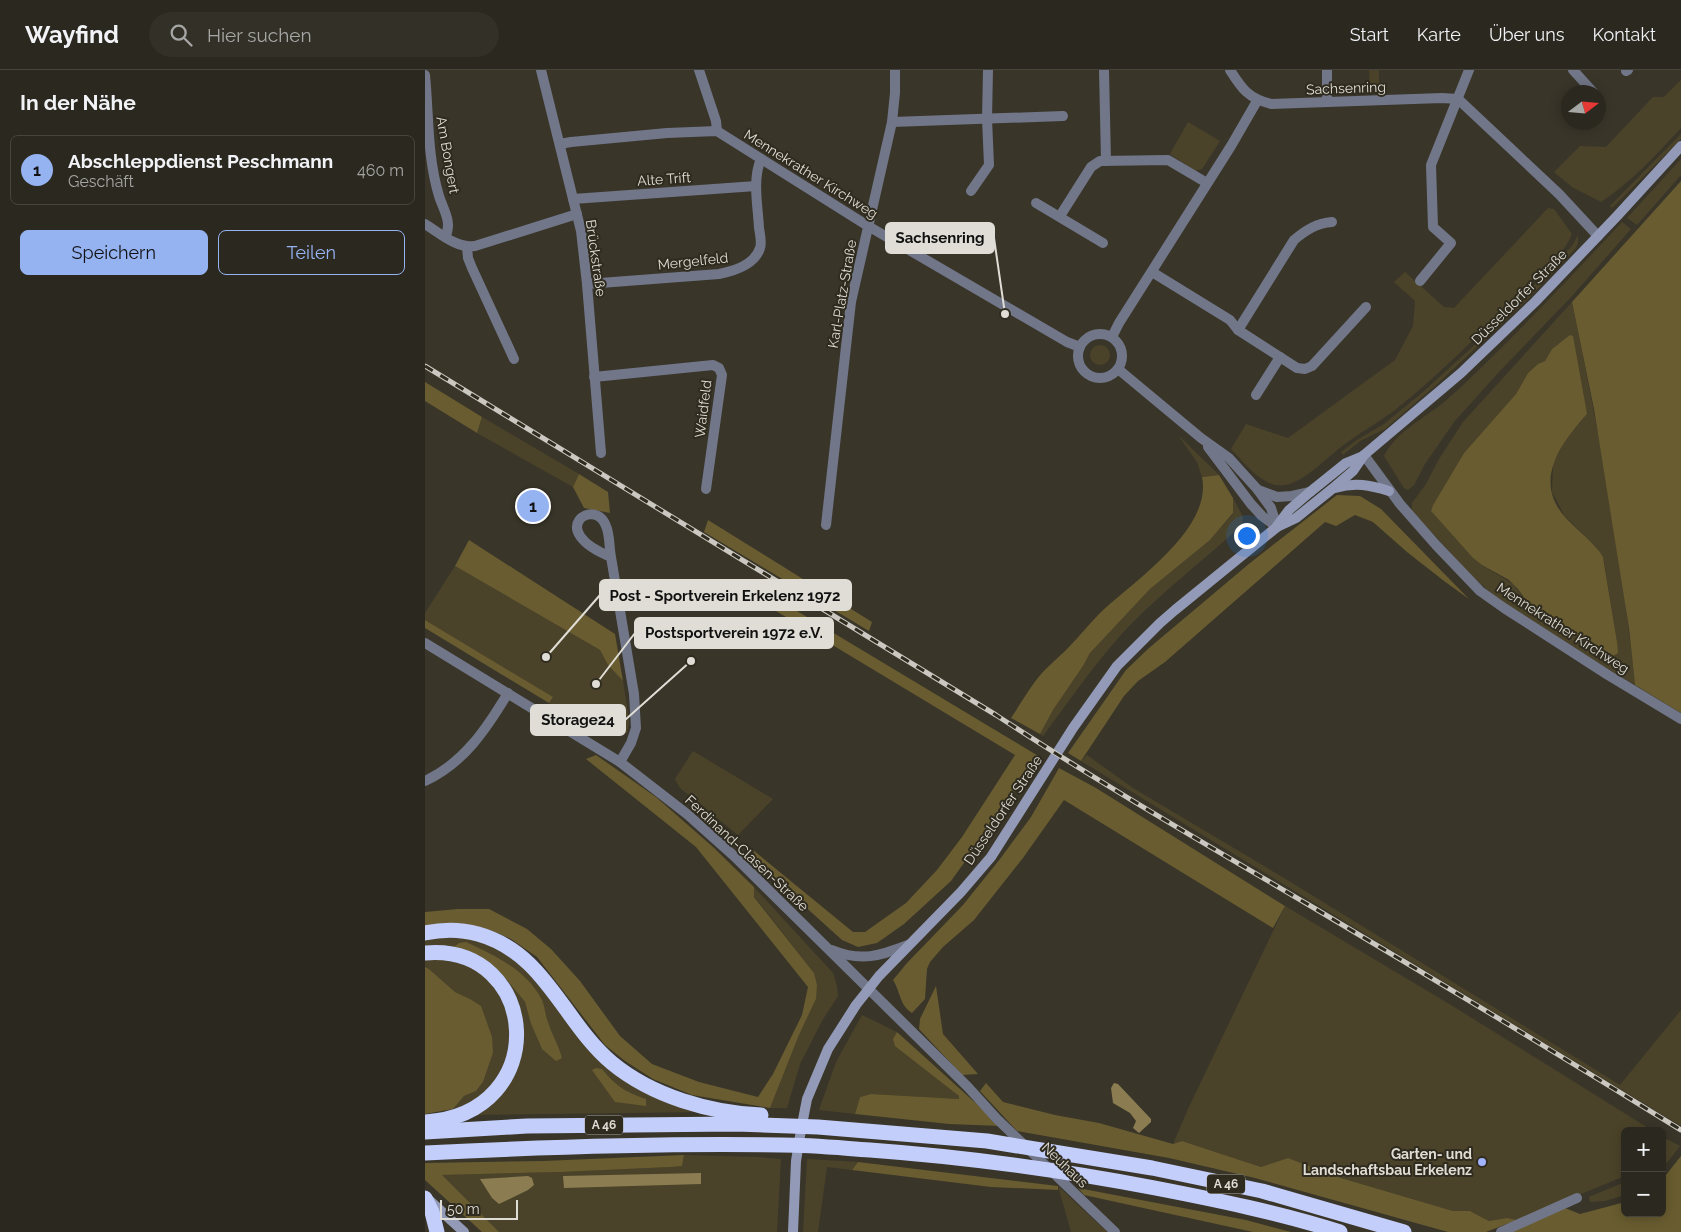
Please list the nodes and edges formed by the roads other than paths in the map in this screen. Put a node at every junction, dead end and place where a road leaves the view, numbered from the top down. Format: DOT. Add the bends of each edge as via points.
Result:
graph roads {
  1 [pos="541,70"];
  2 [pos="699,70"];
  3 [pos="895,70"];
  4 [pos="988,70"];
  5 [pos="1104,70"];
  6 [pos="1230,70"];
  7 [pos="1327,70"];
  8 [pos="1469,70"];
  9 [pos="1573,70"];
  10 [pos="425,75"];
  11 [pos="1587,85"];
  12 [pos="1458,99"];
  13 [pos="1257,101"];
  14 [pos="1327,102"];
  15 [pos="1063,116"];
  16 [pos="987,119"];
  17 [pos="891,122"];
  18 [pos="717,131"];
  19 [pos="560,144"];
  20 [pos="1681,146"];
  21 [pos="761,159"];
  22 [pos="1106,161"];
  23 [pos="1207,183"];
  24 [pos="756,186"];
  25 [pos="971,191"];
  26 [pos="573,199"];
  27 [pos="1037,202"];
  28 [pos="577,214"];
  29 [pos="1060,216"];
  30 [pos="1332,222"];
  31 [pos="425,224"];
  32 [pos="868,226"];
  33 [pos="1598,236"];
  34 [pos="445,237"];
  35 [pos="1103,243"];
  36 [pos="467,247"];
  37 [pos="1152,272"];
  38 [pos="1420,281"];
  39 [pos="587,284"];
  40 [pos="1366,307"];
  41 [pos="1238,330"];
  42 [pos="1112,337"];
  43 [pos="1080,347"];
  44 [pos="1280,357"];
  45 [pos="514,359"];
  46 [pos="1118,369"];
  47 [pos="594,377"];
  48 [pos="1256,395"];
  49 [pos="1201,438"];
  50 [pos="601,453"];
  51 [pos="1364,455"];
  52 [pos="706,489"];
  53 [pos="1332,489"];
  54 [pos="1257,490"];
  55 [pos="1389,491"];
  56 [pos="1310,492"];
  57 [pos="826,525"];
  58 [pos="1277,526"];
  59 [pos="611,557"];
  60 [pos="425,643"];
  61 [pos="508,693"];
  62 [pos="1681,719"];
  63 [pos="620,762"];
  64 [pos="425,781"];
  65 [pos="425,933"];
  66 [pos="908,945"];
  67 [pos="829,949"];
  68 [pos="425,953"];
  69 [pos="869,989"];
  70 [pos="997,1119"];
  71 [pos="783,1121"];
  72 [pos="425,1122"];
  73 [pos="425,1132"];
  74 [pos="425,1153"];
  75 [pos="425,1197"];
  76 [pos="1577,1198"];
  77 [pos="437,1232"];
  78 [pos="464,1232"];
  79 [pos="793,1232"];
  80 [pos="1115,1232"];
  81 [pos="1340,1232"];
  82 [pos="1404,1232"];
  83 [pos="1501,1232"];
  1 -- 19 [label="street, Brückstraße"];
  2 -- 18 [label="street"];
  3 -- 17 [label="street, Karl-Platz-Straße"];
  4 -- 16 [label="street"];
  5 -- 22 [label="street"];
  6 -- 13 [label="street" via="1244,90"];
  7 -- 14 [label="street"];
  8 -- 12 [label="street"];
  9 -- 11 [label="street"];
  10 -- 34 [label="street, Am Bongert" via="431,160 448,218"];
  12 -- 14 [label="street, Sachsenring"];
  12 -- 33 [label="street" via="1559,194"];
  12 -- 38 [label="street" via="1431,165 1433,227 1451,243"];
  13 -- 14 [label="street, Sachsenring" via="1271,104"];
  13 -- 23 [label="street"];
  15 -- 16 [label="street"];
  16 -- 17 [label="street"];
  16 -- 25 [label="street" via="989,165"];
  17 -- 32 [label="street, Karl-Platz-Straße"];
  18 -- 19 [label="street"];
  18 -- 21 [label="street, Mennekrather Kirchweg"];
  19 -- 26 [label="street, Brückstraße"];
  20 -- 33 [label="main road, Düsseldorfer Straße"];
  21 -- 24 [label="street, Mergelfeld"];
  21 -- 32 [label="street, Mennekrather Kirchweg"];
  22 -- 23 [label="street" via="1168,160"];
  22 -- 29 [label="street" via="1100,160 1091,167"];
  23 -- 37 [label="street"];
  24 -- 26 [label="street, Alte Trift"];
  24 -- 39 [label="street, Mergelfeld" via="761,248 737,271"];
  26 -- 28 [label="street, Brückstraße"];
  27 -- 29 [label="street"];
  28 -- 36 [label="street"];
  28 -- 39 [label="street, Brückstraße"];
  29 -- 35 [label="street"];
  30 -- 41 [label="street" via="1320,223 1294,240"];
  31 -- 34 [label="street"];
  32 -- 43 [label="street, Mennekrather Kirchweg"];
  32 -- 57 [label="street, Karl-Platz-Straße" via="851,302"];
  33 -- 51 [label="main road, Düsseldorfer Straße" via="1461,373"];
  34 -- 36 [label="street"];
  36 -- 45 [label="street" via="472,268"];
  37 -- 41 [label="street" via="1230,320"];
  37 -- 42 [label="street"];
  39 -- 47 [label="street, Brückstraße"];
  40 -- 44 [label="street" via="1312,366 1297,368"];
  41 -- 44 [label="street"];
  42 -- 43 [label="street" via="1105,334 1091,336"];
  42 -- 46 [label="street" via="1121,348"];
  43 -- 46 [label="street" via="1081,367 1088,374 1106,377"];
  44 -- 48 [label="street"];
  46 -- 49 [label="street"];
  47 -- 50 [label="street, Brückstraße"];
  47 -- 52 [label="street, Waidfeld" via="713,365 719,368 722,375"];
  49 -- 54 [label="street" via="1229,458"];
  49 -- 58 [label="street" via="1251,504"];
  51 -- 53 [label="main road, Düsseldorfer Straße" via="1353,471"];
  51 -- 55 [label="street, Mennekrather Kirchweg"];
  51 -- 56 [label="main road, Düsseldorfer Straße" via="1346,463"];
  53 -- 55 [label="main road" via="1359,484"];
  53 -- 58 [label="main road, Düsseldorfer Straße" via="1297,518"];
  54 -- 56 [label="street" via="1277,497"];
  54 -- 58 [label="street" via="1271,508"];
  55 -- 62 [label="street, Mennekrather Kirchweg" via="1480,591"];
  56 -- 58 [label="main road, Düsseldorfer Straße" via="1289,510"];
  58 -- 66 [label="main road, Düsseldorfer Straße" via="1160,623 1117,666 1073,728 991,857"];
  59 -- 63 [label="street" via="634,694 636,728"];
  60 -- 61 [label="street, Ferdinand-Clasen-Straße"];
  61 -- 63 [label="street, Ferdinand-Clasen-Straße"];
  61 -- 64 [label="street" via="479,738 457,761"];
  63 -- 67 [label="street, Ferdinand-Clasen-Straße" via="687,814 734,856"];
  65 -- 71 [label="highway" via="443,930 471,932 517,952 539,974 599,1050 623,1072 647,1086 678,1100"];
  66 -- 67 [label="street, Ferdinand-Clasen-Straße" via="880,956 846,956"];
  66 -- 69 [label="main road, Düsseldorfer Straße"];
  67 -- 69 [label="street, Ferdinand-Clasen-Straße"];
  68 -- 72 [label="highway" via="446,953 483,967 506,993 517,1026 512,1066 489,1098 457,1116"];
  69 -- 70 [label="street, Ferdinand-Clasen-Straße"];
  69 -- 79 [label="main road, Düsseldorfer Straße" via="828,1049 807,1099 796,1161"];
  70 -- 80 [label="street, Neuhaus"];
  71 -- 73 [label="highway, A 46" via="527,1126"];
  71 -- 82 [label="highway, A 46" via="799,1117 818,1127 1012,1144 1152,1168 1263,1191"];
  74 -- 81 [label="highway, A 46" via="611,1145 782,1145 907,1152 1064,1171 1191,1195"];
  75 -- 77 [label="highway"];
  75 -- 78 [label="main road"];
  76 -- 83 [label="street"];
}
